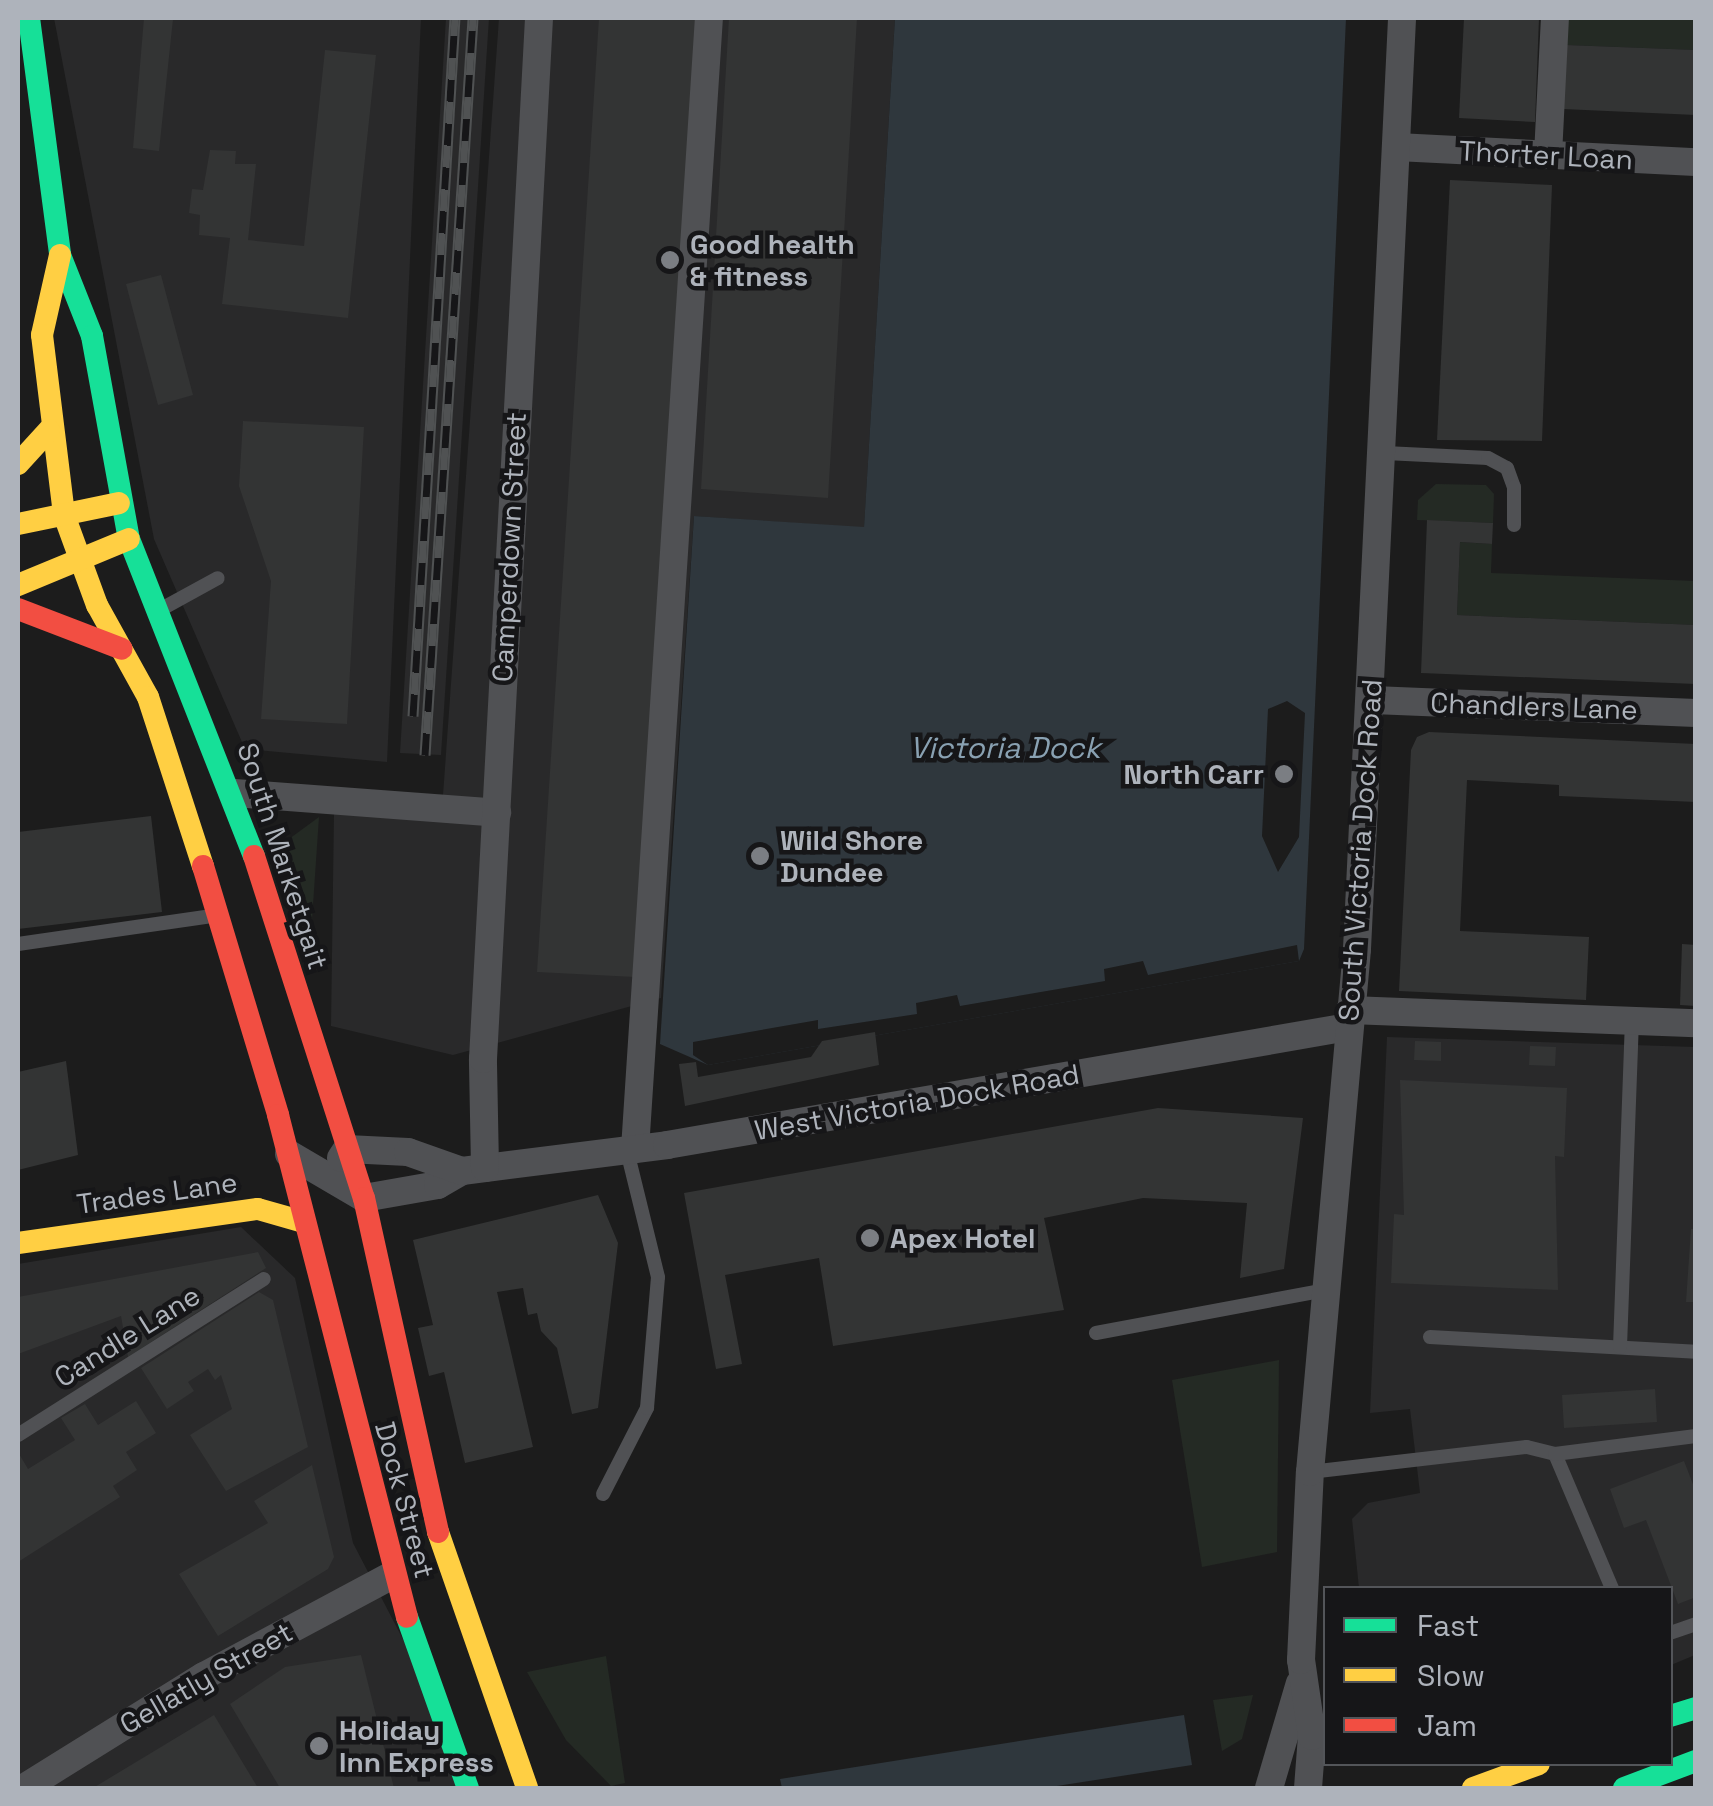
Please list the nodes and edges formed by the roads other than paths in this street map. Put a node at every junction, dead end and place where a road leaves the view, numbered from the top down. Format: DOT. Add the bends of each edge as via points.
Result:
graph roads {
  1 [pos="29,18"];
  2 [pos="539,18"];
  3 [pos="709,18"];
  4 [pos="1402,18"];
  5 [pos="1554,18"];
  6 [pos="18,142"];
  7 [pos="46,144"];
  8 [pos="1397,147"];
  9 [pos="1548,155"];
  10 [pos="1696,162"];
  11 [pos="60,255"];
  12 [pos="49,430"];
  13 [pos="1384,453"];
  14 [pos="18,464"];
  15 [pos="119,504"];
  16 [pos="64,515"];
  17 [pos="18,524"];
  18 [pos="1514,525"];
  19 [pos="128,540"];
  20 [pos="77,560"];
  21 [pos="218,578"];
  22 [pos="18,586"];
  23 [pos="18,609"];
  24 [pos="155,612"];
  25 [pos="122,649"];
  26 [pos="1372,700"];
  27 [pos="1696,713"];
  28 [pos="234,793"];
  29 [pos="497,813"];
  30 [pos="217,915"];
  31 [pos="18,944"];
  32 [pos="1349,1018"];
  33 [pos="1632,1020"];
  34 [pos="1696,1023"];
  35 [pos="347,1149"];
  36 [pos="631,1150"];
  37 [pos="289,1154"];
  38 [pos="474,1169"];
  39 [pos="326,1179"];
  40 [pos="364,1198"];
  41 [pos="304,1222"];
  42 [pos="18,1243"];
  43 [pos="313,1257"];
  44 [pos="264,1279"];
  45 [pos="1322,1291"];
  46 [pos="1096,1333"];
  47 [pos="1430,1337"];
  48 [pos="1620,1348"];
  49 [pos="1696,1352"];
  50 [pos="18,1435"];
  51 [pos="1696,1436"];
  52 [pos="1555,1454"];
  53 [pos="1310,1472"];
  54 [pos="603,1494"];
  55 [pos="392,1574"];
  56 [pos="1611,1586"];
  57 [pos="1309,1667"];
  58 [pos="516,1750"];
  59 [pos="1696,1761"];
  60 [pos="1533,1766"];
  61 [pos="1696,1782"];
  62 [pos="24,1788"];
  63 [pos="468,1788"];
  64 [pos="527,1788"];
  65 [pos="545,1788"];
  66 [pos="1269,1788"];
  67 [pos="1308,1788"];
  68 [pos="1472,1788"];
  69 [pos="1624,1788"];
  70 [pos="1686,1788"];
  1 -- 7 [label="main road"];
  2 -- 29 [label="street, Camperdown Street"];
  3 -- 36 [label="street"];
  4 -- 8 [label="street, South Victoria Dock Road"];
  5 -- 9 [label="street"];
  6 -- 7 [label="street"];
  7 -- 11 [label="main road"];
  8 -- 9 [label="street, Thorter Loan"];
  8 -- 13 [label="street, South Victoria Dock Road"];
  9 -- 10 [label="street, Thorter Loan"];
  11 -- 12 [label="main road" via="42,336"];
  11 -- 15 [label="main road, South Marketgait" via="92,336"];
  12 -- 14 [label="main road"];
  12 -- 16 [label="main road"];
  13 -- 18 [label="lane" via="1488,458 1507,468"];
  13 -- 26 [label="street, South Victoria Dock Road"];
  15 -- 16 [label="main road"];
  15 -- 19 [label="main road, South Marketgait"];
  16 -- 17 [label="main road"];
  16 -- 20 [label="main road"];
  19 -- 20 [label="main road"];
  19 -- 24 [label="main road, South Marketgait"];
  20 -- 22 [label="main road"];
  20 -- 25 [label="main road"];
  21 -- 24 [label="lane"];
  23 -- 25 [label="main road"];
  24 -- 28 [label="main road, South Marketgait"];
  25 -- 30 [label="main road" via="148,697"];
  26 -- 27 [label="street, Chandlers Lane"];
  26 -- 32 [label="street, South Victoria Dock Road"];
  28 -- 29 [label="street"];
  28 -- 35 [label="main road, South Marketgait"];
  29 -- 38 [label="street"];
  30 -- 31 [label="lane"];
  30 -- 37 [label="main road"];
  32 -- 33 [label="street, West Victoria Dock Road" via="1490,1006"];
  32 -- 36 [label="street, West Victoria Dock Road"];
  32 -- 45 [label="street, South Victoria Dock Road"];
  33 -- 34 [label="street, West Victoria Dock Road"];
  33 -- 48 [label="lane"];
  35 -- 38 [label="street, West Victoria Dock Road" via="408,1152"];
  35 -- 39 [label="street"];
  35 -- 40 [label="main road, South Marketgait"];
  36 -- 38 [label="street, West Victoria Dock Road"];
  36 -- 54 [label="lane" via="658,1277 647,1408"];
  37 -- 39 [label="street"];
  37 -- 41 [label="main road"];
  38 -- 40 [label="street, West Victoria Dock Road" via="438,1185"];
  39 -- 40 [label="street"];
  39 -- 43 [label="street"];
  40 -- 58 [label="main road, Dock Street" via="440,1543 495,1713"];
  41 -- 42 [label="main road, Trades Lane" via="258,1210"];
  41 -- 43 [label="main road, Dock Street"];
  43 -- 55 [label="main road, Dock Street"];
  44 -- 50 [label="lane, Candle Lane"];
  45 -- 46 [label="lane"];
  45 -- 53 [label="street, South Victoria Dock Road"];
  47 -- 48 [label="lane"];
  48 -- 49 [label="lane"];
  51 -- 52 [label="lane"];
  52 -- 53 [label="lane" via="1528,1446"];
  52 -- 56 [label="lane"];
  53 -- 57 [label="street, South Victoria Dock Road"];
  55 -- 62 [label="street, Gellatly Street" via="204,1676"];
  55 -- 63 [label="main road, Dock Street"];
  57 -- 66 [label="street, South Victoria Dock Road"];
  57 -- 67 [label="street, South Victoria Dock Road"];
  58 -- 64 [label="main road"];
  58 -- 65 [label="main road"];
  59 -- 69 [label="main road, bridge"];
  60 -- 68 [label="main road"];
  61 -- 70 [label="main road"];
}
